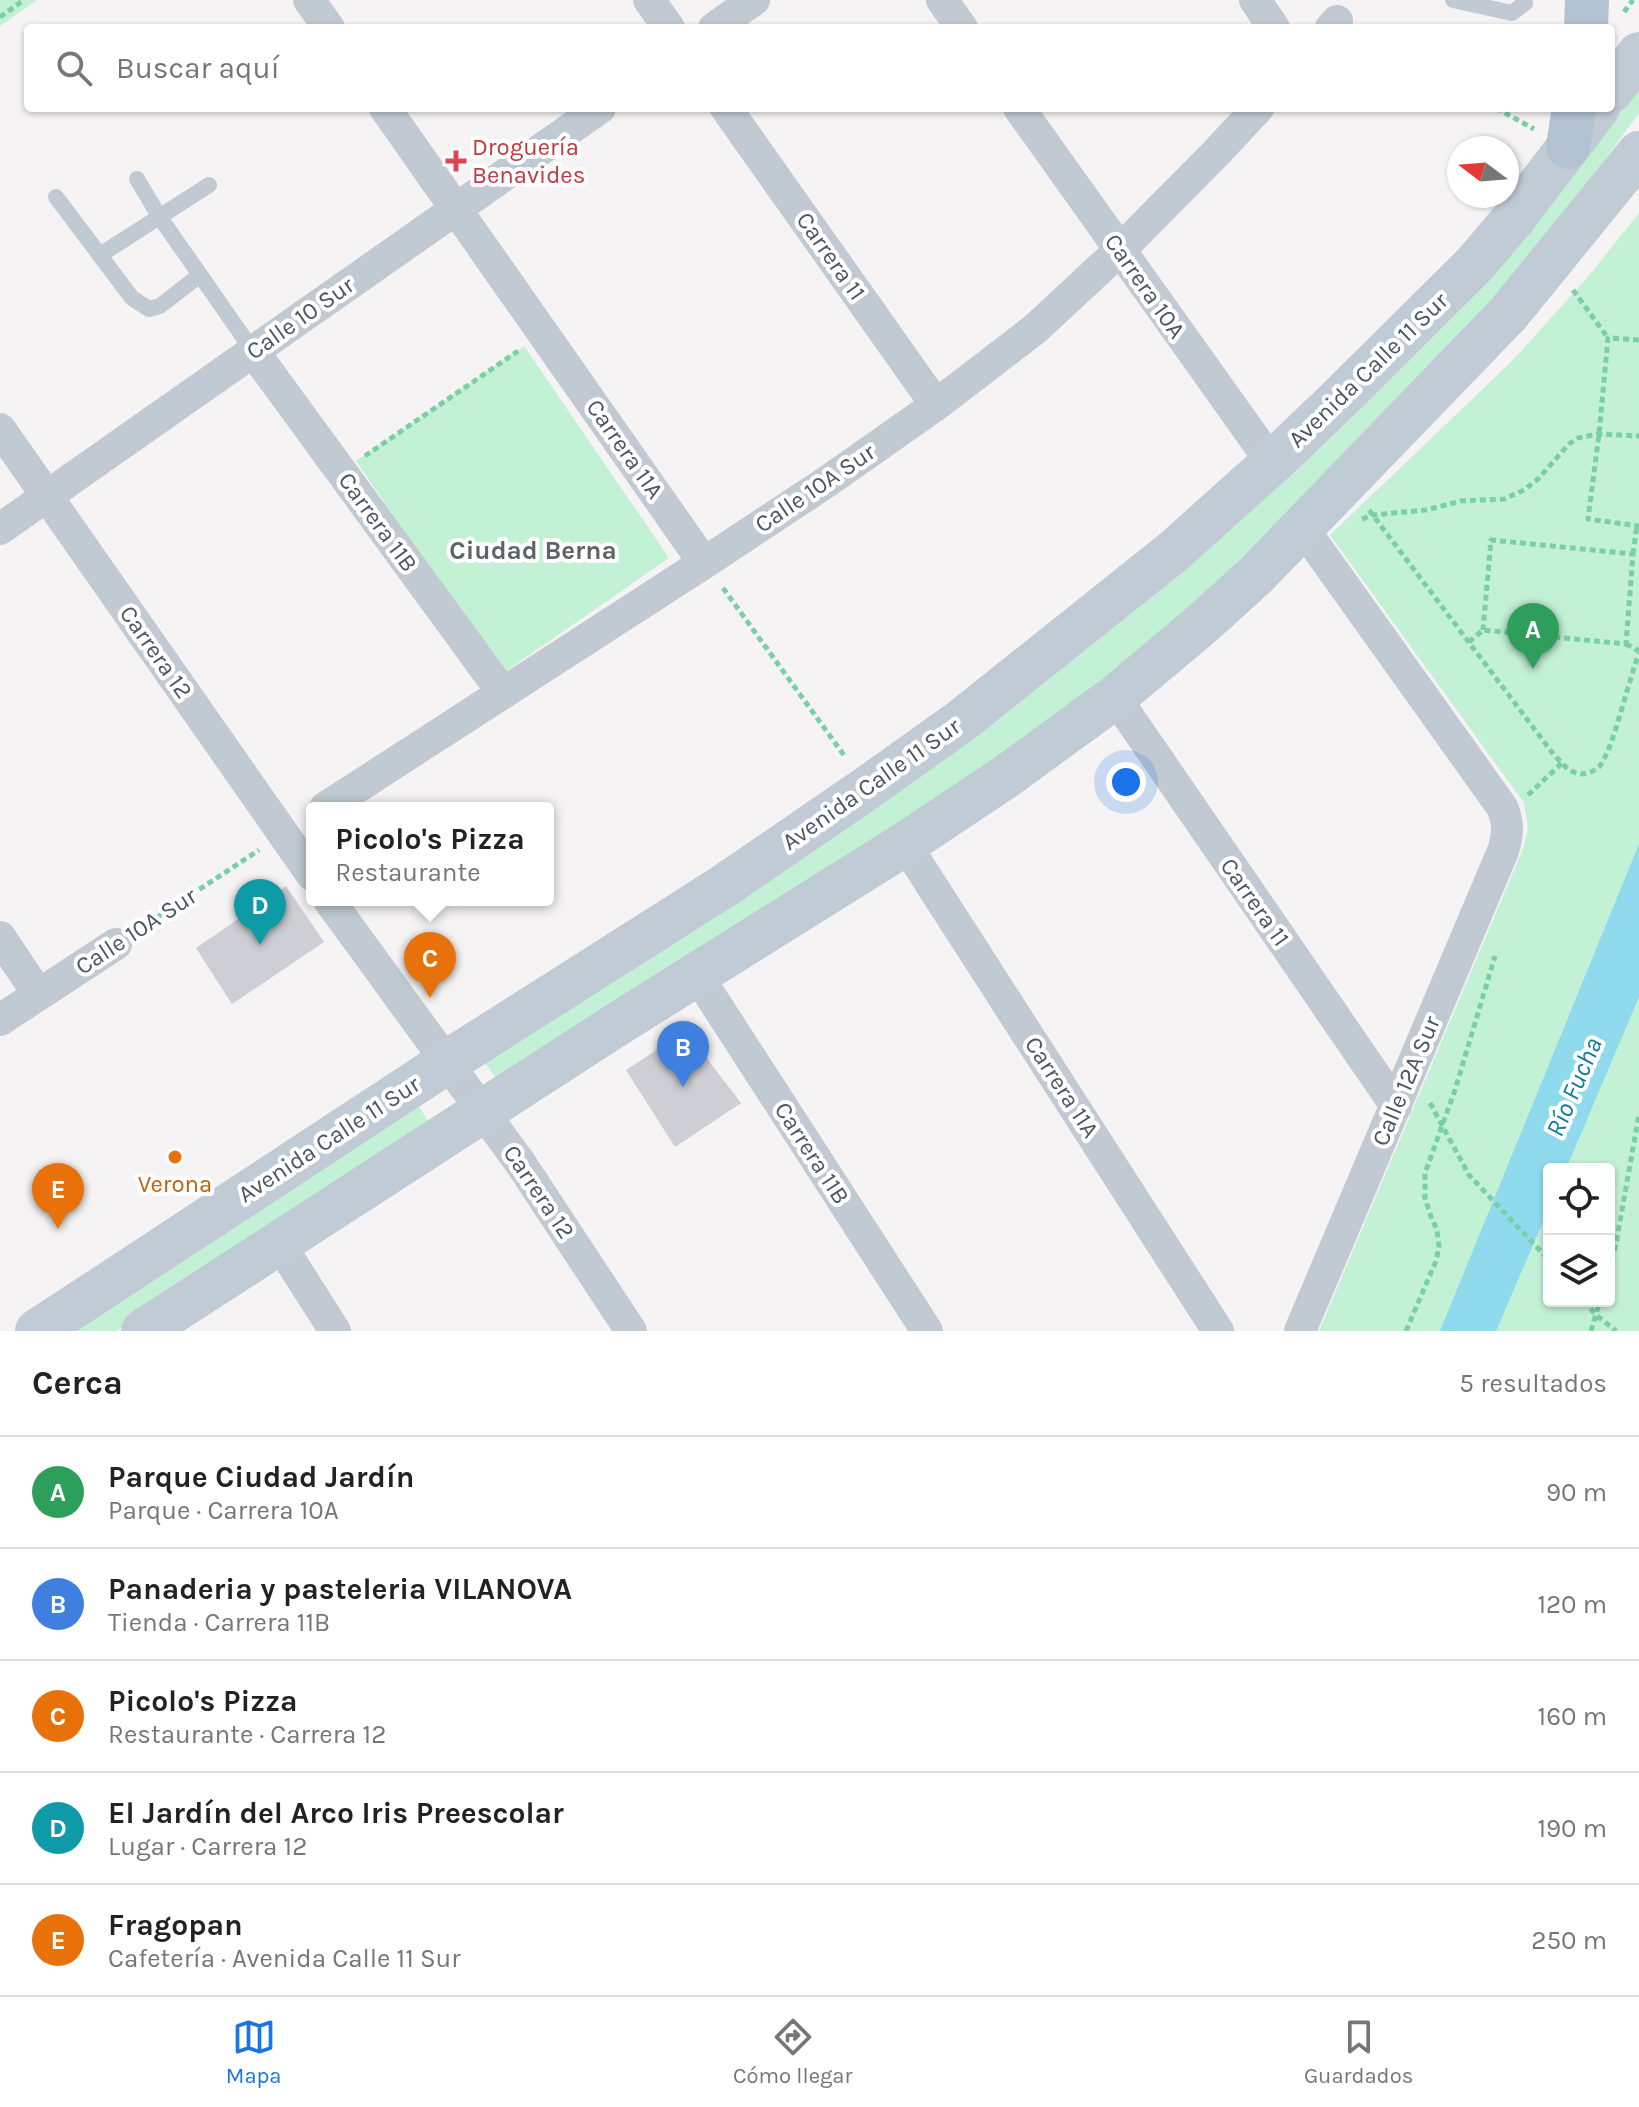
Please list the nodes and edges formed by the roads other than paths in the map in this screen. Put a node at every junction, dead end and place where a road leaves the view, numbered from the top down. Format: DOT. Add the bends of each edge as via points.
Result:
graph roads {
  1 [pos="309,0"];
  2 [pos="649,0"];
  3 [pos="754,0"];
  4 [pos="942,0"];
  5 [pos="1255,0"];
  6 [pos="1453,0"];
  7 [pos="1524,0"];
  8 [pos="1587,0"];
  9 [pos="326,24"];
  10 [pos="666,24"];
  11 [pos="720,24"];
  12 [pos="959,24"];
  13 [pos="1271,24"];
  14 [pos="1586,24"];
  15 [pos="1639,54"];
  16 [pos="1615,86"];
  17 [pos="388,112"];
  18 [pos="594,112"];
  19 [pos="729,112"];
  20 [pos="1022,112"];
  21 [pos="1254,112"];
  22 [pos="1592,112"];
  23 [pos="1571,127"];
  24 [pos="1639,153"];
  25 [pos="137,179"];
  26 [pos="209,185"];
  27 [pos="56,197"];
  28 [pos="456,209"];
  29 [pos="159,216"];
  30 [pos="1120,250"];
  31 [pos="100,255"];
  32 [pos="200,275"];
  33 [pos="253,351"];
  34 [pos="936,405"];
  35 [pos="0,429"];
  36 [pos="1272,463"];
  37 [pos="47,496"];
  38 [pos="1302,527"];
  39 [pos="0,529"];
  40 [pos="704,563"];
  41 [pos="503,693"];
  42 [pos="1115,697"];
  43 [pos="334,802"];
  44 [pos="306,820"];
  45 [pos="284,835"];
  46 [pos="905,844"];
  47 [pos="306,866"];
  48 [pos="333,906"];
  49 [pos="0,937"];
  50 [pos="116,944"];
  51 [pos="697,975"];
  52 [pos="38,994"];
  53 [pos="0,1020"];
  54 [pos="447,1062"];
  55 [pos="1396,1106"];
  56 [pos="483,1112"];
  57 [pos="279,1243"];
  58 [pos="37,1331"];
  59 [pos="143,1331"];
  60 [pos="335,1331"];
  61 [pos="631,1331"];
  62 [pos="927,1331"];
  63 [pos="1218,1331"];
  64 [pos="1300,1331"];
  1 -- 9 [label="street"];
  2 -- 10 [label="street"];
  3 -- 11 [label="street"];
  4 -- 12 [label="street"];
  5 -- 13 [label="street"];
  6 -- 7 [label="lane" via="1512,13"];
  8 -- 14 [label="main road"];
  15 -- 16 [label="main road"];
  17 -- 28 [label="street, Carrera 11A"];
  18 -- 28 [label="street, Calle 10 Sur"];
  19 -- 34 [label="street, Carrera 11"];
  20 -- 30 [label="street, Carrera 10A"];
  21 -- 30 [label="street, Calle 10A Sur"];
  22 -- 23 [label="main road, Avenida Calle 11 Sur"];
  23 -- 36 [label="main road, Avenida Calle 11 Sur" via="1514,218 1475,264"];
  24 -- 38 [label="main road" via="1508,314"];
  25 -- 29 [label="lane"];
  26 -- 29 [label="lane"];
  27 -- 31 [label="lane"];
  28 -- 33 [label="street, Calle 10 Sur"];
  28 -- 40 [label="street, Carrera 11A"];
  29 -- 31 [label="lane"];
  29 -- 32 [label="lane"];
  30 -- 34 [label="street, Calle 10A Sur" via="1035,329"];
  30 -- 36 [label="street, Carrera 10A"];
  31 -- 32 [label="lane" via="132,298 149,309"];
  32 -- 33 [label="lane"];
  33 -- 37 [label="street, Calle 10 Sur"];
  33 -- 41 [label="street, Carrera 11B"];
  34 -- 40 [label="street, Calle 10A Sur"];
  35 -- 37 [label="street, Carrera 12"];
  36 -- 54 [label="main road, Avenida Calle 11 Sur" via="1174,551 961,721 724,886"];
  37 -- 39 [label="street, Calle 10 Sur"];
  37 -- 45 [label="street, Carrera 12"];
  38 -- 42 [label="main road" via="1256,575"];
  38 -- 55 [label="street, Calle 12A Sur" via="1507,819 1503,851"];
  40 -- 41 [label="street, Calle 10A Sur"];
  41 -- 43 [label="street, Calle 10A Sur"];
  42 -- 46 [label="main road"];
  42 -- 55 [label="street, Carrera 11"];
  44 -- 45 [label="street"];
  45 -- 47 [label="street, Carrera 12"];
  46 -- 51 [label="main road"];
  46 -- 63 [label="street, Carrera 11A"];
  48 -- 54 [label="street, Carrera 12"];
  49 -- 52 [label="street"];
  50 -- 52 [label="street, Calle 10A Sur"];
  51 -- 56 [label="main road"];
  51 -- 62 [label="street, Carrera 11B"];
  52 -- 53 [label="street, Calle 10A Sur"];
  54 -- 56 [label="street, Carrera 12"];
  54 -- 58 [label="main road, Avenida Calle 11 Sur"];
  55 -- 64 [label="street, Calle 12A Sur"];
  56 -- 57 [label="main road"];
  56 -- 61 [label="street, Carrera 12"];
  57 -- 59 [label="main road"];
  57 -- 60 [label="street"];
}
